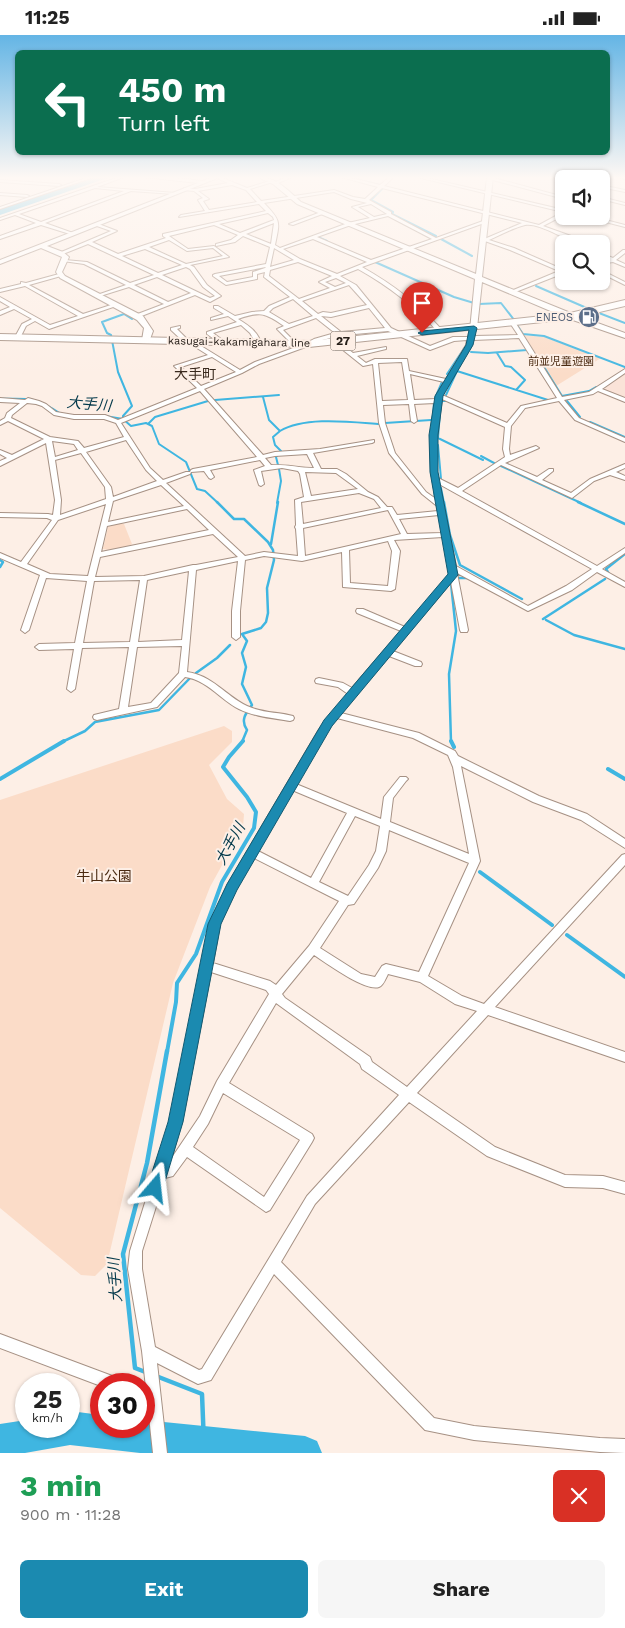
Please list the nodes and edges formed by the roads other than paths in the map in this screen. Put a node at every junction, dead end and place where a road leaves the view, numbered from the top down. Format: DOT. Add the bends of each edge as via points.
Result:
graph roads {
  1 [pos="49,243"];
  2 [pos="85,243"];
  3 [pos="91,243"];
  4 [pos="156,243"];
  5 [pos="177,243"];
  6 [pos="225,243"];
  7 [pos="265,243"];
  8 [pos="296,243"];
  9 [pos="327,243"];
  10 [pos="394,243"];
  11 [pos="424,243"];
  12 [pos="484,243"];
  13 [pos="494,243"];
  14 [pos="218,245"];
  15 [pos="42,246"];
  16 [pos="273,246"];
  17 [pos="145,247"];
  18 [pos="280,249"];
  19 [pos="408,249"];
  20 [pos="625,251"];
  21 [pos="62,253"];
  22 [pos="118,256"];
  23 [pos="610,258"];
  24 [pos="298,260"];
  25 [pos="613,260"];
  26 [pos="65,261"];
  27 [pos="610,261"];
  28 [pos="0,262"];
  29 [pos="370,262"];
  30 [pos="186,265"];
  31 [pos="268,267"];
  32 [pos="358,267"];
  33 [pos="625,267"];
  34 [pos="555,268"];
  35 [pos="555,274"];
  36 [pos="59,275"];
  37 [pos="158,275"];
  38 [pos="335,275"];
  39 [pos="610,276"];
  40 [pos="479,278"];
  41 [pos="23,283"];
  42 [pos="350,283"];
  43 [pos="625,284"];
  44 [pos="130,285"];
  45 [pos="334,288"];
  46 [pos="0,291"];
  47 [pos="513,292"];
  48 [pos="196,293"];
  49 [pos="99,296"];
  50 [pos="0,299"];
  51 [pos="296,299"];
  52 [pos="625,303"];
  53 [pos="168,304"];
  54 [pos="116,305"];
  55 [pos="369,306"];
  56 [pos="15,307"];
  57 [pos="216,307"];
  58 [pos="266,312"];
  59 [pos="0,313"];
  60 [pos="137,315"];
  61 [pos="227,315"];
  62 [pos="318,316"];
  63 [pos="570,316"];
  64 [pos="82,317"];
  65 [pos="235,318"];
  66 [pos="36,319"];
  67 [pos="213,319"];
  68 [pos="241,323"];
  69 [pos="513,323"];
  70 [pos="288,326"];
  71 [pos="178,327"];
  72 [pos="474,328"];
  73 [pos="389,329"];
  74 [pos="440,331"];
  75 [pos="402,335"];
  76 [pos="522,336"];
  77 [pos="625,336"];
  78 [pos="0,337"];
  79 [pos="18,337"];
  80 [pos="471,337"];
  81 [pos="338,338"];
  82 [pos="146,340"];
  83 [pos="189,342"];
  84 [pos="222,343"];
  85 [pos="259,344"];
  86 [pos="294,344"];
  87 [pos="307,344"];
  88 [pos="384,348"];
  89 [pos="213,355"];
  90 [pos="352,355"];
  91 [pos="375,361"];
  92 [pos="625,371"];
  93 [pos="240,372"];
  94 [pos="407,373"];
  95 [pos="446,381"];
  96 [pos="201,387"];
  97 [pos="597,389"];
  98 [pos="438,398"];
  99 [pos="0,400"];
  100 [pos="28,400"];
  101 [pos="561,400"];
  102 [pos="625,400"];
  103 [pos="411,402"];
  104 [pos="381,403"];
  105 [pos="8,419"];
  106 [pos="414,421"];
  107 [pos="118,422"];
  108 [pos="0,423"];
  109 [pos="508,426"];
  110 [pos="128,438"];
  111 [pos="49,439"];
  112 [pos="625,440"];
  113 [pos="372,441"];
  114 [pos="536,448"];
  115 [pos="83,451"];
  116 [pos="0,452"];
  117 [pos="309,452"];
  118 [pos="261,456"];
  119 [pos="12,458"];
  120 [pos="508,458"];
  121 [pos="53,459"];
  122 [pos="501,463"];
  123 [pos="0,464"];
  124 [pos="227,465"];
  125 [pos="269,467"];
  126 [pos="625,467"];
  127 [pos="206,468"];
  128 [pos="300,470"];
  129 [pos="318,470"];
  130 [pos="551,470"];
  131 [pos="231,472"];
  132 [pos="612,473"];
  133 [pos="212,477"];
  134 [pos="625,478"];
  135 [pos="436,479"];
  136 [pos="537,480"];
  137 [pos="162,483"];
  138 [pos="261,484"];
  139 [pos="458,491"];
  140 [pos="365,492"];
  141 [pos="308,498"];
  142 [pos="110,501"];
  143 [pos="439,504"];
  144 [pos="188,507"];
  145 [pos="385,509"];
  146 [pos="441,513"];
  147 [pos="0,515"];
  148 [pos="396,517"];
  149 [pos="56,519"];
  150 [pos="104,525"];
  151 [pos="298,527"];
  152 [pos="214,531"];
  153 [pos="446,535"];
  154 [pos="405,536"];
  155 [pos="390,538"];
  156 [pos="345,549"];
  157 [pos="625,549"];
  158 [pos="0,555"];
  159 [pos="97,555"];
  160 [pos="242,557"];
  161 [pos="302,559"];
  162 [pos="24,563"];
  163 [pos="192,567"];
  164 [pos="598,570"];
  165 [pos="453,571"];
  166 [pos="44,573"];
  167 [pos="144,578"];
  168 [pos="91,579"];
  169 [pos="625,585"];
  170 [pos="360,611"];
  171 [pos="25,630"];
  172 [pos="406,630"];
  173 [pos="464,631"];
  174 [pos="236,637"];
  175 [pos="186,643"];
  176 [pos="79,645"];
  177 [pos="132,645"];
  178 [pos="39,647"];
  179 [pos="387,652"];
  180 [pos="418,664"];
  181 [pos="182,674"];
  182 [pos="319,681"];
  183 [pos="71,689"];
  184 [pos="353,693"];
  185 [pos="123,711"];
  186 [pos="335,714"];
  187 [pos="97,717"];
  188 [pos="290,718"];
  189 [pos="455,759"];
  190 [pos="403,779"];
  191 [pos="291,786"];
  192 [pos="352,811"];
  193 [pos="384,823"];
  194 [pos="625,844"];
  195 [pos="253,853"];
  196 [pos="475,861"];
  197 [pos="623,864"];
  198 [pos="313,883"];
  199 [pos="346,900"];
  200 [pos="313,949"];
  201 [pos="207,966"];
  202 [pos="422,978"];
  203 [pos="276,993"];
  204 [pos="486,1009"];
  205 [pos="625,1057"];
  206 [pos="221,1085"];
  207 [pos="408,1095"];
  208 [pos="185,1148"];
  209 [pos="160,1172"];
  210 [pos="625,1188"];
  211 [pos="273,1263"];
  212 [pos="0,1341"];
  213 [pos="149,1351"];
  214 [pos="149,1373"];
  215 [pos="90,1375"];
  216 [pos="155,1430"];
  217 [pos="625,1446"];
  218 [pos="160,1453"];
  1 -- 15 [label="street"];
  2 -- 21 [label="street"];
  3 -- 22 [label="street"];
  4 -- 17 [label="street"];
  5 -- 30 [label="street" via="187,250 214,247 227,257"];
  6 -- 14 [label="street"];
  7 -- 16 [label="street"];
  8 -- 18 [label="street"];
  9 -- 29 [label="street"];
  10 -- 19 [label="street"];
  11 -- 19 [label="street"];
  12 -- 40 [label="street"];
  13 -- 34 [label="street"];
  15 -- 21 [label="street"];
  15 -- 28 [label="street"];
  16 -- 18 [label="street"];
  16 -- 31 [label="street"];
  17 -- 22 [label="street"];
  17 -- 30 [label="street"];
  18 -- 24 [label="street"];
  19 -- 29 [label="street"];
  19 -- 40 [label="street"];
  20 -- 25 [label="street"];
  21 -- 26 [label="street"];
  22 -- 37 [label="street"];
  23 -- 25 [label="street"];
  24 -- 31 [label="street"];
  24 -- 38 [label="street"];
  25 -- 27 [label="street"];
  25 -- 33 [label="street"];
  26 -- 36 [label="street"];
  26 -- 44 [label="street" via="84,263"];
  29 -- 32 [label="street"];
  30 -- 37 [label="street"];
  30 -- 48 [label="street" via="219,296 210,300"];
  31 -- 31 [label="street" via="215,275 226,284 255,278 255,273"];
  31 -- 51 [label="street" via="266,275"];
  32 -- 38 [label="street"];
  32 -- 74 [label="street" via="384,281"];
  35 -- 47 [label="street"];
  36 -- 41 [label="street"];
  36 -- 49 [label="street"];
  37 -- 44 [label="street"];
  37 -- 48 [label="street"];
  38 -- 42 [label="street"];
  38 -- 45 [label="street" via="321,282"];
  39 -- 43 [label="street"];
  40 -- 47 [label="street"];
  40 -- 72 [label="street"];
  41 -- 46 [label="street"];
  41 -- 64 [label="street"];
  42 -- 45 [label="street"];
  42 -- 55 [label="street"];
  44 -- 49 [label="street"];
  44 -- 53 [label="street"];
  45 -- 51 [label="street"];
  47 -- 63 [label="street"];
  48 -- 53 [label="street"];
  49 -- 54 [label="street"];
  50 -- 56 [label="street"];
  51 -- 58 [label="street"];
  51 -- 62 [label="street"];
  52 -- 63 [label="main road, kasugai-kakamigahara line / 27"];
  53 -- 60 [label="street"];
  54 -- 60 [label="street"];
  54 -- 64 [label="street"];
  55 -- 62 [label="street"];
  55 -- 73 [label="street"];
  56 -- 59 [label="street"];
  56 -- 66 [label="street"];
  57 -- 61 [label="street"];
  58 -- 65 [label="street"];
  58 -- 70 [label="street"];
  60 -- 82 [label="street" via="149,328"];
  61 -- 65 [label="street"];
  61 -- 67 [label="street"];
  62 -- 70 [label="street"];
  62 -- 81 [label="street"];
  63 -- 69 [label="main road, kasugai-kakamigahara line / 27"];
  63 -- 77 [label="street"];
  64 -- 66 [label="street" via="49,327"];
  65 -- 68 [label="street"];
  66 -- 79 [label="street" via="24,325"];
  68 -- 84 [label="street" via="208,333"];
  68 -- 85 [label="street" via="255,335"];
  69 -- 72 [label="main road, kasugai-kakamigahara line / 27"];
  69 -- 76 [label="street"];
  70 -- 86 [label="street" via="280,329"];
  71 -- 83 [label="street" via="173,329"];
  72 -- 74 [label="main road, kasugai-kakamigahara line / 27"];
  72 -- 80 [label="street"];
  73 -- 75 [label="street"];
  73 -- 81 [label="street"];
  74 -- 75 [label="main road, kasugai-kakamigahara line / 27"];
  75 -- 80 [label="street" via="430,348 453,339"];
  75 -- 81 [label="main road, kasugai-kakamigahara line / 27" via="349,341"];
  76 -- 80 [label="street"];
  76 -- 101 [label="street"];
  78 -- 79 [label="main road, kasugai-kakamigahara line / 27"];
  79 -- 82 [label="main road, kasugai-kakamigahara line / 27"];
  80 -- 95 [label="street"];
  81 -- 87 [label="main road, kasugai-kakamigahara line / 27"];
  81 -- 90 [label="street"];
  82 -- 83 [label="main road, kasugai-kakamigahara line / 27"];
  83 -- 84 [label="main road, kasugai-kakamigahara line / 27"];
  83 -- 89 [label="street"];
  84 -- 85 [label="main road, kasugai-kakamigahara line / 27"];
  85 -- 86 [label="main road, kasugai-kakamigahara line / 27"];
  86 -- 87 [label="main road, kasugai-kakamigahara line / 27"];
  87 -- 93 [label="street"];
  88 -- 90 [label="street"];
  89 -- 93 [label="street"];
  89 -- 96 [label="street" via="177,366"];
  90 -- 91 [label="street" via="365,365"];
  91 -- 94 [label="street" via="405,360"];
  91 -- 104 [label="street"];
  92 -- 97 [label="street"];
  93 -- 96 [label="street"];
  94 -- 95 [label="street"];
  94 -- 103 [label="street"];
  95 -- 98 [label="street"];
  96 -- 107 [label="street"];
  96 -- 118 [label="street"];
  97 -- 101 [label="street"];
  97 -- 102 [label="street"];
  98 -- 103 [label="street"];
  98 -- 109 [label="street"];
  98 -- 135 [label="street" via="434,435"];
  99 -- 100 [label="street"];
  100 -- 105 [label="street" via="9,414"];
  100 -- 107 [label="street" via="44,405 54,413 105,417"];
  101 -- 109 [label="street" via="523,407"];
  101 -- 112 [label="street" via="577,419"];
  103 -- 104 [label="street"];
  103 -- 106 [label="street"];
  104 -- 143 [label="street" via="382,423 392,453 424,493"];
  105 -- 108 [label="street"];
  105 -- 111 [label="street"];
  107 -- 110 [label="street"];
  109 -- 120 [label="street"];
  110 -- 115 [label="street"];
  110 -- 137 [label="street" via="148,469"];
  111 -- 115 [label="street" via="76,442"];
  111 -- 119 [label="street"];
  111 -- 121 [label="street"];
  113 -- 117 [label="street"];
  114 -- 120 [label="street"];
  115 -- 121 [label="street"];
  115 -- 142 [label="street" via="108,487"];
  116 -- 119 [label="street"];
  117 -- 118 [label="street"];
  117 -- 129 [label="street"];
  118 -- 124 [label="street"];
  118 -- 125 [label="street"];
  119 -- 123 [label="street"];
  120 -- 122 [label="street"];
  121 -- 149 [label="street" via="58,499"];
  122 -- 136 [label="street"];
  122 -- 139 [label="street"];
  124 -- 127 [label="street"];
  124 -- 131 [label="street"];
  125 -- 128 [label="street"];
  125 -- 138 [label="street" via="257,470"];
  126 -- 132 [label="street"];
  127 -- 133 [label="street"];
  127 -- 137 [label="street"];
  128 -- 129 [label="street"];
  128 -- 141 [label="street"];
  129 -- 140 [label="street" via="336,471"];
  130 -- 136 [label="street"];
  132 -- 134 [label="street"];
  132 -- 136 [label="street" via="592,480 572,496"];
  135 -- 139 [label="street"];
  135 -- 143 [label="street"];
  137 -- 142 [label="street"];
  137 -- 144 [label="street"];
  139 -- 164 [label="street"];
  140 -- 141 [label="street"];
  140 -- 145 [label="street" via="376,498"];
  141 -- 151 [label="street" via="298,500"];
  142 -- 149 [label="street"];
  142 -- 150 [label="street"];
  143 -- 146 [label="street"];
  144 -- 150 [label="street"];
  144 -- 152 [label="street"];
  145 -- 148 [label="street" via="390,508"];
  145 -- 151 [label="street"];
  146 -- 148 [label="street"];
  146 -- 153 [label="street"];
  147 -- 149 [label="street"];
  148 -- 154 [label="street"];
  149 -- 162 [label="street"];
  150 -- 159 [label="street"];
  151 -- 161 [label="street"];
  152 -- 159 [label="street"];
  152 -- 160 [label="street"];
  153 -- 154 [label="street"];
  153 -- 165 [label="street"];
  154 -- 155 [label="street"];
  155 -- 156 [label="street"];
  155 -- 156 [label="street" via="396,551 391,589 346,585"];
  156 -- 161 [label="street"];
  157 -- 164 [label="street"];
  158 -- 162 [label="street"];
  159 -- 168 [label="street"];
  160 -- 161 [label="street" via="264,553"];
  160 -- 163 [label="street"];
  160 -- 174 [label="street"];
  162 -- 166 [label="street"];
  163 -- 167 [label="street"];
  163 -- 175 [label="street"];
  164 -- 165 [label="street" via="528,609"];
  164 -- 169 [label="street"];
  165 -- 172 [label="street"];
  165 -- 173 [label="street"];
  166 -- 168 [label="street"];
  166 -- 171 [label="street"];
  167 -- 168 [label="street"];
  167 -- 177 [label="street"];
  168 -- 176 [label="street"];
  170 -- 172 [label="street"];
  172 -- 179 [label="street"];
  175 -- 177 [label="street"];
  175 -- 181 [label="street"];
  176 -- 177 [label="street"];
  176 -- 178 [label="street"];
  176 -- 183 [label="street"];
  177 -- 185 [label="street"];
  179 -- 180 [label="street"];
  179 -- 184 [label="street"];
  181 -- 185 [label="street" via="154,705"];
  181 -- 188 [label="street" via="192,674 242,707"];
  182 -- 184 [label="street" via="340,685"];
  184 -- 186 [label="street"];
  185 -- 187 [label="street"];
  186 -- 189 [label="street" via="416,735 452,753"];
  186 -- 191 [label="street"];
  189 -- 194 [label="street" via="536,799 584,817"];
  189 -- 196 [label="street"];
  190 -- 193 [label="street" via="389,797"];
  191 -- 192 [label="street"];
  191 -- 195 [label="street"];
  192 -- 193 [label="street"];
  192 -- 198 [label="street"];
  193 -- 196 [label="street"];
  193 -- 199 [label="street" via="381,851 350,901"];
  195 -- 198 [label="street"];
  195 -- 201 [label="street" via="215,924"];
  196 -- 202 [label="street"];
  197 -- 204 [label="street"];
  198 -- 199 [label="street"];
  199 -- 200 [label="street"];
  200 -- 202 [label="street" via="358,978 376,983 386,969"];
  200 -- 203 [label="street"];
  201 -- 203 [label="street" via="270,986"];
  201 -- 209 [label="street" via="176,1122"];
  202 -- 204 [label="street" via="460,1000"];
  203 -- 206 [label="street"];
  203 -- 207 [label="street" via="281,1002 366,1061 366,1065"];
  204 -- 205 [label="street"];
  204 -- 207 [label="street"];
  206 -- 208 [label="street" via="204,1120"];
  206 -- 208 [label="street" via="308,1138 266,1206"];
  207 -- 210 [label="street" via="491,1152 565,1181 603,1182"];
  207 -- 211 [label="street" via="311,1200"];
  208 -- 209 [label="street" via="168,1172"];
  209 -- 213 [label="street" via="136,1251 135,1269"];
  211 -- 213 [label="street" via="206,1375 198,1377"];
  211 -- 217 [label="street" via="430,1425 474,1433"];
  212 -- 215 [label="street"];
  213 -- 214 [label="street"];
  216 -- 218 [label="street"];
}
